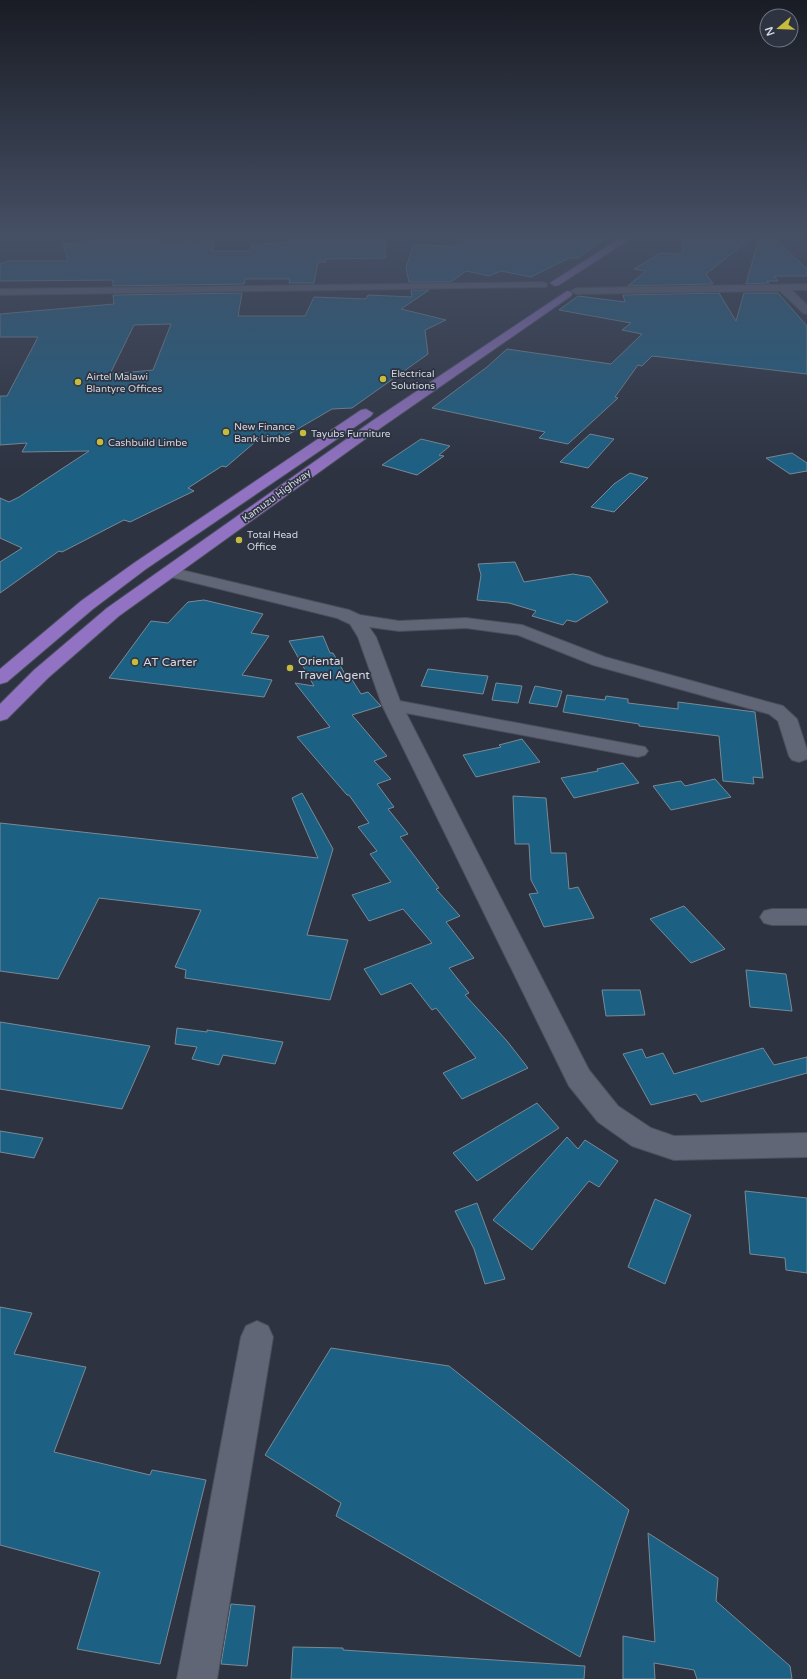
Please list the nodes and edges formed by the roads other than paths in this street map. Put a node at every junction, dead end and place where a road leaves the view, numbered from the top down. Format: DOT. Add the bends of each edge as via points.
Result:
graph roads {
  1 [pos="534,315"];
  2 [pos="377,406"];
  3 [pos="169,572"];
  4 [pos="356,620"];
  5 [pos="0,678"];
  6 [pos="392,705"];
  7 [pos="0,715"];
  8 [pos="638,751"];
  9 [pos="799,756"];
  10 [pos="772,917"];
  11 [pos="807,917"];
  12 [pos="807,1145"];
  13 [pos="257,1337"];
  14 [pos="197,1679"];
  1 -- 3 [label="highway, Kamuzu Highway"];
  2 -- 5 [label="highway, Kamuzu Highway" via="140,566 87,605"];
  3 -- 4 [label="street" via="343,614"];
  3 -- 7 [label="highway, Kamuzu Highway" via="113,612 41,674"];
  4 -- 6 [label="street" via="367,637"];
  4 -- 9 [label="street" via="399,626 466,623 522,630 599,661 776,710 787,719"];
  6 -- 8 [label="street"];
  6 -- 12 [label="street" via="579,1078 608,1114 642,1137 674,1148"];
  10 -- 11 [label="street"];
  13 -- 14 [label="street"];
}
